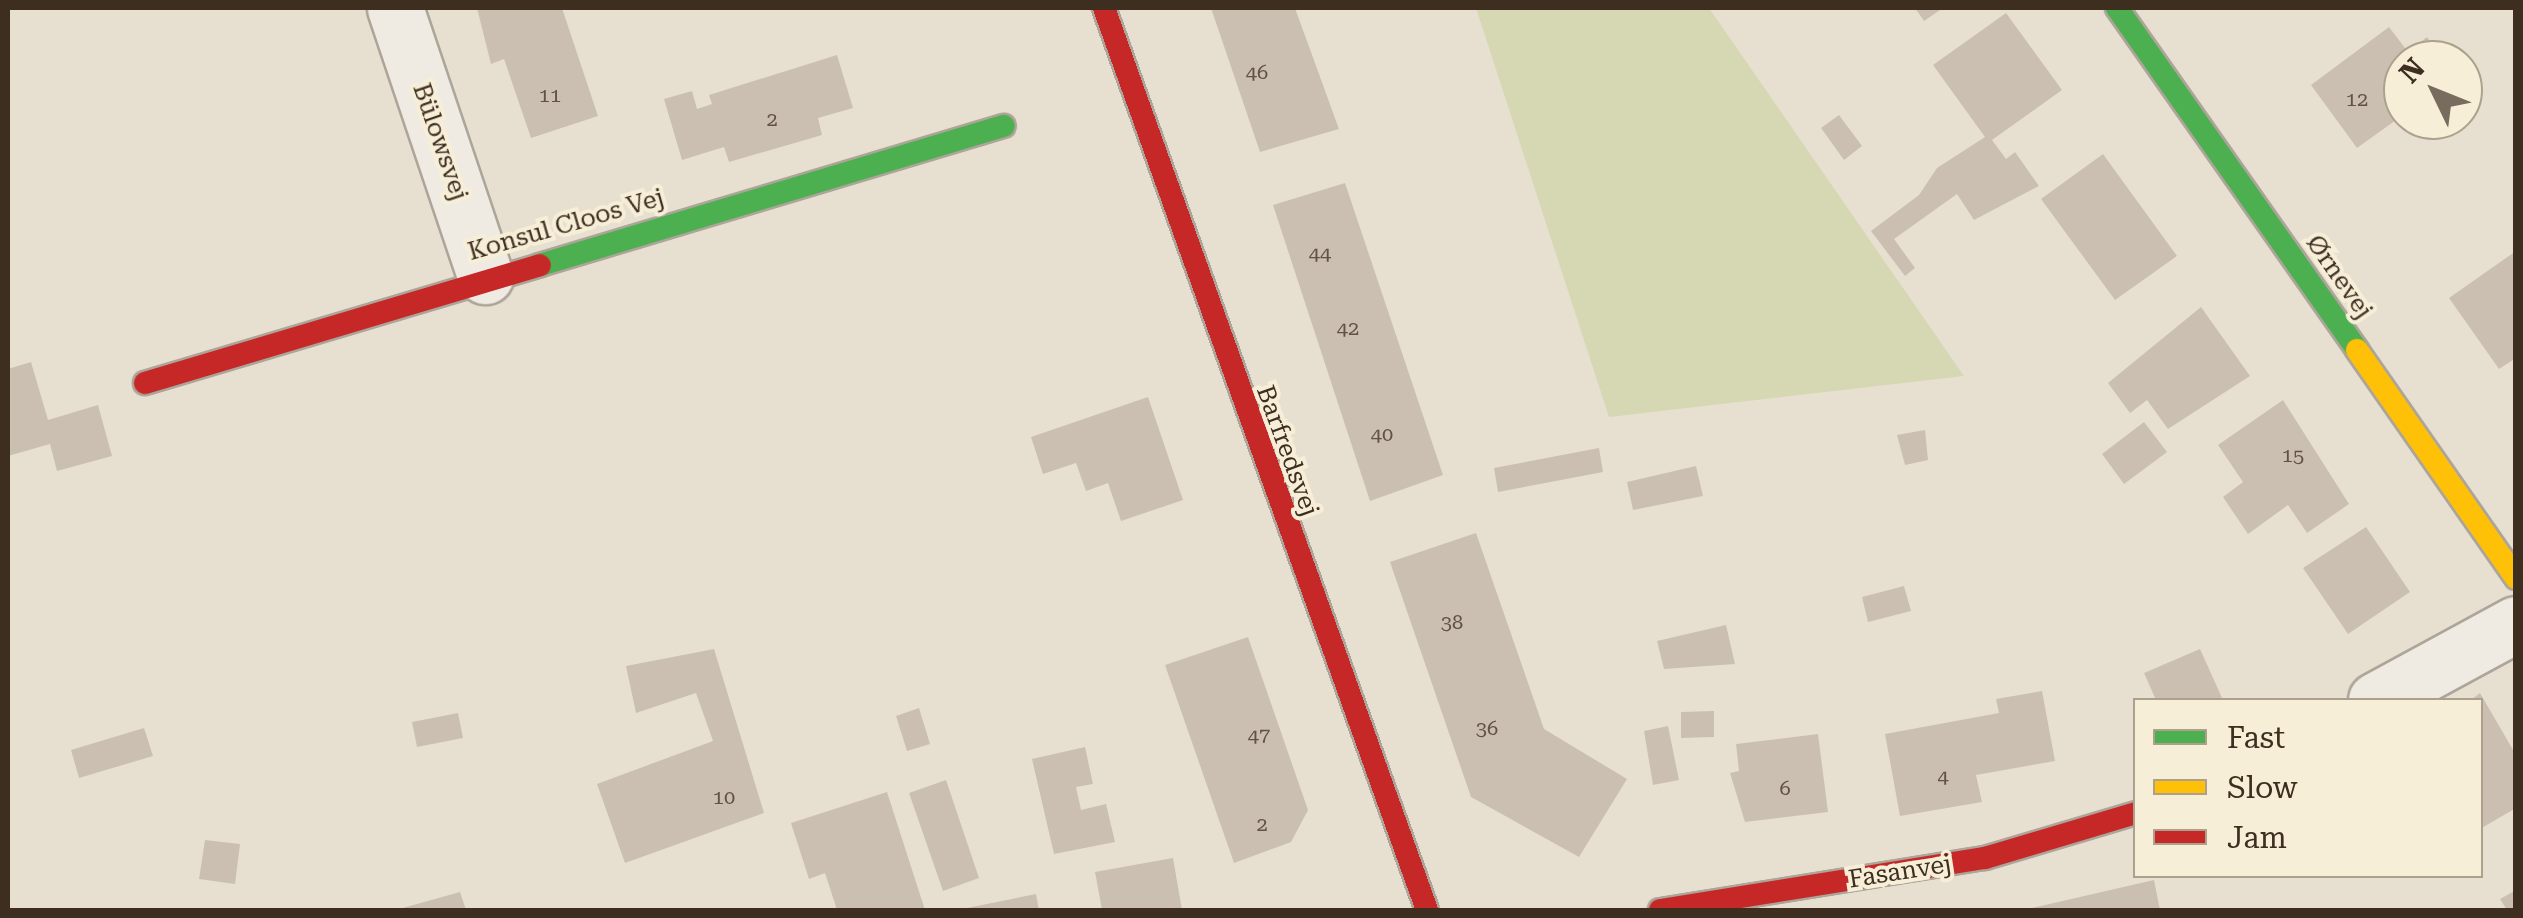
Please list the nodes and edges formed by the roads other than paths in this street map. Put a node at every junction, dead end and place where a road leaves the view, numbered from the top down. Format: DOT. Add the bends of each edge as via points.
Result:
graph roads {
  1 [pos="395,8"];
  2 [pos="1104,8"];
  3 [pos="2117,8"];
  4 [pos="1004,126"];
  5 [pos="485,276"];
  6 [pos="145,383"];
  7 [pos="2516,578"];
  8 [pos="2516,624"];
  9 [pos="2380,698"];
  10 [pos="2133,814"];
  11 [pos="1427,910"];
  12 [pos="1660,910"];
  1 -- 5 [label="street, Bülowsvej"];
  2 -- 11 [label="street, Barfredsvej"];
  3 -- 7 [label="street, Ørnevej"];
  4 -- 5 [label="street, Konsul Cloos Vej"];
  5 -- 6 [label="street, Konsul Cloos Vej"];
  8 -- 9 [label="street"];
  10 -- 12 [label="street, Fasanvej" via="1984,858"];
}
